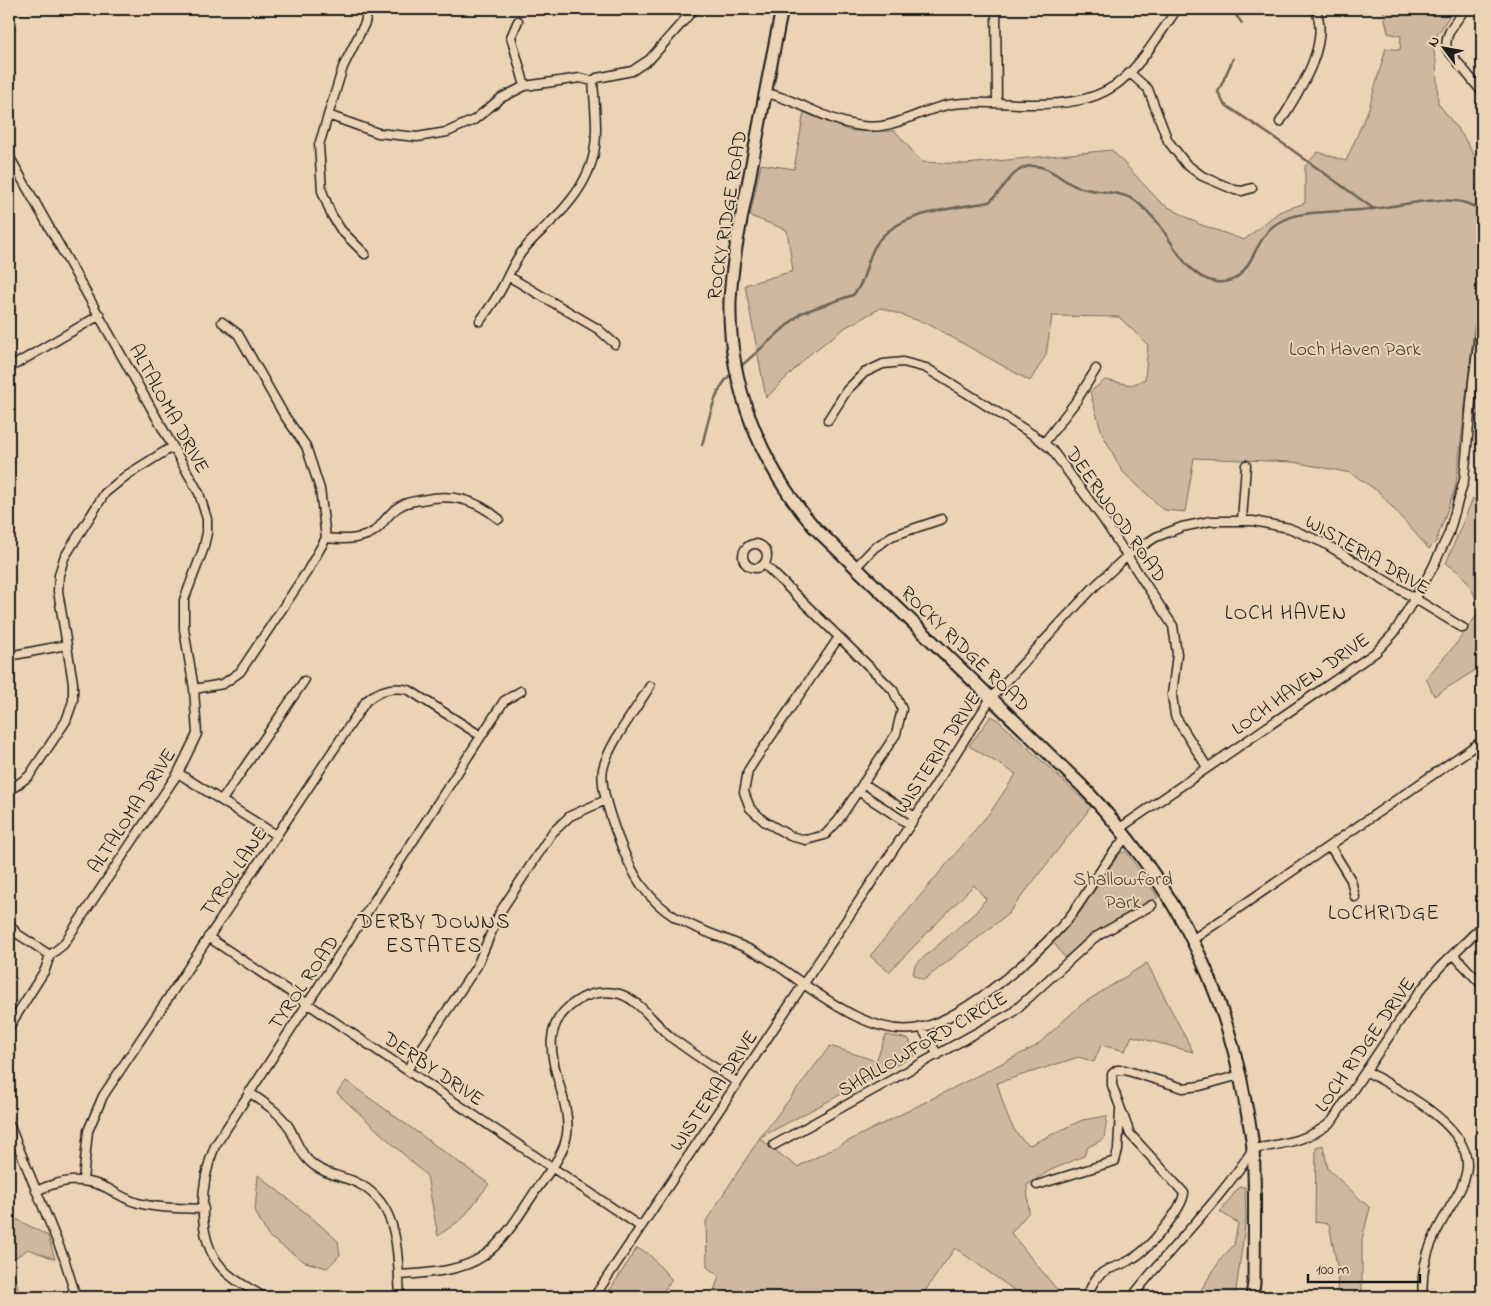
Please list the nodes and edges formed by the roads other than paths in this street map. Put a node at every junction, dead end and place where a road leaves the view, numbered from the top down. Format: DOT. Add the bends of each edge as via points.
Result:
graph roads {
  1 [pos="368,9"];
  2 [pos="694,9"];
  3 [pos="782,9"];
  4 [pos="996,9"];
  5 [pos="1177,9"];
  6 [pos="1315,9"];
  7 [pos="1465,9"];
  8 [pos="518,21"];
  9 [pos="1130,73"];
  10 [pos="593,81"];
  11 [pos="525,86"];
  12 [pos="766,92"];
  13 [pos="1482,92"];
  14 [pos="997,102"];
  15 [pos="328,115"];
  16 [pos="1280,122"];
  17 [pos="9,156"];
  18 [pos="1252,188"];
  19 [pos="365,254"];
  20 [pos="508,276"];
  21 [pos="100,315"];
  22 [pos="1482,317"];
  23 [pos="480,321"];
  24 [pos="222,322"];
  25 [pos="614,344"];
  26 [pos="9,368"];
  27 [pos="1096,369"];
  28 [pos="828,420"];
  29 [pos="1044,443"];
  30 [pos="172,447"];
  31 [pos="1246,464"];
  32 [pos="499,519"];
  33 [pos="942,519"];
  34 [pos="1242,520"];
  35 [pos="326,538"];
  36 [pos="1128,555"];
  37 [pos="764,564"];
  38 [pos="855,568"];
  39 [pos="1414,598"];
  40 [pos="1463,628"];
  41 [pos="839,637"];
  42 [pos="66,645"];
  43 [pos="9,656"];
  44 [pos="304,681"];
  45 [pos="650,686"];
  46 [pos="194,689"];
  47 [pos="521,691"];
  48 [pos="991,698"];
  49 [pos="481,736"];
  50 [pos="1482,741"];
  51 [pos="1207,767"];
  52 [pos="178,773"];
  53 [pos="864,783"];
  54 [pos="9,791"];
  55 [pos="858,791"];
  56 [pos="222,800"];
  57 [pos="606,800"];
  58 [pos="915,817"];
  59 [pos="910,825"];
  60 [pos="1124,832"];
  61 [pos="276,835"];
  62 [pos="1330,846"];
  63 [pos="1355,897"];
  64 [pos="1152,905"];
  65 [pos="9,923"];
  66 [pos="1482,926"];
  67 [pos="208,937"];
  68 [pos="1192,940"];
  69 [pos="1452,954"];
  70 [pos="50,955"];
  71 [pos="804,983"];
  72 [pos="1482,985"];
  73 [pos="308,1003"];
  74 [pos="9,1027"];
  75 [pos="921,1028"];
  76 [pos="938,1055"];
  77 [pos="406,1070"];
  78 [pos="1366,1071"];
  79 [pos="1240,1075"];
  80 [pos="737,1082"];
  81 [pos="249,1092"];
  82 [pos="1120,1106"];
  83 [pos="9,1124"];
  84 [pos="774,1145"];
  85 [pos="1253,1149"];
  86 [pos="552,1167"];
  87 [pos="83,1180"];
  88 [pos="1037,1185"];
  89 [pos="36,1191"];
  90 [pos="204,1209"];
  91 [pos="642,1227"];
  92 [pos="399,1275"];
  93 [pos="76,1297"];
  94 [pos="264,1297"];
  95 [pos="400,1297"];
  96 [pos="594,1297"];
  97 [pos="1087,1297"];
  98 [pos="1132,1297"];
  99 [pos="1252,1297"];
  100 [pos="1423,1297"];
  1 -- 15 [label="street" via="366,23 343,67"];
  2 -- 10 [label="street" via="650,58 632,71"];
  3 -- 12 [label="main road, ROCKY RIDGE ROAD"];
  4 -- 14 [label="street"];
  5 -- 9 [label="street"];
  6 -- 16 [label="street" via="1320,23 1315,53 1305,80"];
  7 -- 13 [label="street" via="1447,36 1447,49"];
  8 -- 11 [label="street" via="511,37"];
  9 -- 14 [label="street" via="1106,93 1081,101 1042,104"];
  9 -- 18 [label="street" via="1148,89 1168,141 1186,164 1202,176 1235,190"];
  10 -- 11 [label="street" via="580,78"];
  10 -- 20 [label="street" via="597,131 591,168 567,206 522,251"];
  11 -- 15 [label="street" via="501,98 474,120 447,132 417,137 378,133"];
  12 -- 14 [label="street" via="839,121 871,127 894,123 944,106"];
  12 -- 38 [label="main road, ROCKY RIDGE ROAD" via="732,274 732,340 746,408 769,465 814,527"];
  15 -- 19 [label="street" via="319,145 322,191 331,214"];
  17 -- 21 [label="street, ALTALOMA DRIVE"];
  20 -- 23 [label="street"];
  20 -- 25 [label="street" via="598,329"];
  21 -- 26 [label="street"];
  21 -- 30 [label="street, ALTALOMA DRIVE"];
  22 -- 39 [label="street, LOCH HAVEN DRIVE" via="1464,480 1444,549"];
  24 -- 35 [label="street" via="238,334 284,415 306,446 320,489"];
  27 -- 29 [label="street"];
  28 -- 29 [label="street, DEERWOOD ROAD" via="847,390 864,373 882,364 903,362 926,368"];
  29 -- 36 [label="street, DEERWOOD ROAD" via="1070,471"];
  30 -- 42 [label="street" via="105,492 64,558 58,575 58,591"];
  30 -- 46 [label="street, ALTALOMA DRIVE" via="199,493 207,519 203,550 184,600 184,629"];
  31 -- 34 [label="street"];
  32 -- 35 [label="street" via="484,506 469,500 435,497 402,504 378,528 362,537"];
  33 -- 38 [label="street" via="892,536 874,548"];
  34 -- 36 [label="street, WISTERIA DRIVE" via="1211,521 1182,527 1156,537"];
  34 -- 39 [label="street, WISTERIA DRIVE" via="1290,528 1324,543"];
  35 -- 46 [label="street" via="240,672 223,684"];
  36 -- 48 [label="street, WISTERIA DRIVE"];
  36 -- 51 [label="street, DEERWOOD ROAD" via="1173,626 1177,654 1172,694 1175,716"];
  37 -- 41 [label="street"];
  38 -- 48 [label="main road, ROCKY RIDGE ROAD"];
  39 -- 40 [label="street, WISTERIA DRIVE"];
  39 -- 51 [label="street, LOCH HAVEN DRIVE" via="1394,633 1380,648"];
  41 -- 53 [label="street" via="893,690 902,709 896,734"];
  41 -- 55 [label="street" via="751,766 744,792 756,815 790,836 806,840 832,829"];
  42 -- 43 [label="street"];
  42 -- 54 [label="street" via="73,701 66,721 29,776"];
  44 -- 56 [label="street"];
  45 -- 57 [label="street" via="604,767 602,784"];
  46 -- 52 [label="street, ALTALOMA DRIVE" via="197,734"];
  47 -- 49 [label="street, TYROL ROAD" via="504,701"];
  48 -- 58 [label="street, WISTERIA DRIVE"];
  48 -- 60 [label="main road, ROCKY RIDGE ROAD" via="1082,786"];
  49 -- 61 [label="street, TYROL LANE" via="409,690 396,688 377,693 361,707"];
  49 -- 73 [label="street, TYROL ROAD"];
  50 -- 62 [label="street"];
  51 -- 60 [label="street, LOCH HAVEN DRIVE"];
  52 -- 56 [label="street"];
  52 -- 70 [label="street, ALTALOMA DRIVE" via="63,944"];
  53 -- 55 [label="street"];
  53 -- 58 [label="street"];
  55 -- 59 [label="street"];
  56 -- 61 [label="street"];
  57 -- 71 [label="street" via="632,870 657,903 691,925 749,948"];
  57 -- 77 [label="street" via="570,816 552,833 500,912 477,966"];
  58 -- 59 [label="street, WISTERIA DRIVE"];
  59 -- 71 [label="street, WISTERIA DRIVE"];
  60 -- 68 [label="main road, ROCKY RIDGE ROAD" via="1166,891"];
  60 -- 75 [label="street, LOCH HAVEN DRIVE" via="1066,921 1015,972 948,1016"];
  61 -- 67 [label="street, TYROL LANE"];
  62 -- 63 [label="street" via="1351,880"];
  62 -- 68 [label="street"];
  64 -- 76 [label="street, SHALLOWFORD CIRCLE" via="1094,938 1012,1013"];
  65 -- 70 [label="street" via="16,933"];
  66 -- 69 [label="street, LOCH RIDGE DRIVE"];
  67 -- 73 [label="street, DERBY DRIVE"];
  67 -- 87 [label="street, TYROL LANE" via="96,1109 88,1131"];
  68 -- 79 [label="main road, ROCKY RIDGE ROAD" via="1226,1021"];
  69 -- 72 [label="street"];
  69 -- 78 [label="street, LOCH RIDGE DRIVE" via="1419,992"];
  70 -- 74 [label="street, ALTALOMA DRIVE" via="45,970"];
  71 -- 75 [label="street" via="863,1021 892,1028"];
  71 -- 80 [label="street, WISTERIA DRIVE"];
  73 -- 77 [label="street, DERBY DRIVE"];
  73 -- 81 [label="street, TYROL ROAD"];
  75 -- 76 [label="street"];
  76 -- 84 [label="street, SHALLOWFORD CIRCLE"];
  77 -- 86 [label="street, DERBY DRIVE"];
  78 -- 85 [label="street, LOCH RIDGE DRIVE" via="1332,1121 1321,1131 1297,1141"];
  78 -- 100 [label="street" via="1439,1118 1459,1138 1467,1158 1461,1188 1427,1250 1422,1279"];
  79 -- 82 [label="street" via="1183,1088 1117,1070 1112,1074 1112,1085"];
  79 -- 85 [label="main road, ROCKY RIDGE ROAD"];
  80 -- 86 [label="street" via="672,1038 626,997 608,993 587,996 572,1004 560,1017 552,1041 567,1124 565,1143"];
  80 -- 91 [label="street, WISTERIA DRIVE"];
  81 -- 90 [label="street, TYROL ROAD" via="221,1133 210,1157"];
  81 -- 92 [label="street" via="282,1119 312,1164 360,1185 379,1199 394,1228"];
  82 -- 88 [label="street" via="1115,1161"];
  82 -- 97 [label="street" via="1130,1134 1184,1190 1184,1197 1148,1246 1134,1258 1096,1276"];
  83 -- 89 [label="street"];
  85 -- 98 [label="street" via="1232,1182 1165,1255"];
  85 -- 99 [label="main road, ROCKY RIDGE ROAD"];
  86 -- 91 [label="street, DERBY DRIVE"];
  86 -- 92 [label="street" via="505,1236 486,1255 453,1270"];
  87 -- 89 [label="street" via="65,1181"];
  87 -- 90 [label="street" via="100,1184 137,1203"];
  89 -- 93 [label="street" via="64,1258"];
  90 -- 94 [label="street, TYROL ROAD" via="207,1244 217,1262 230,1276"];
  91 -- 96 [label="street, WISTERIA DRIVE"];
  92 -- 95 [label="street"];
}
